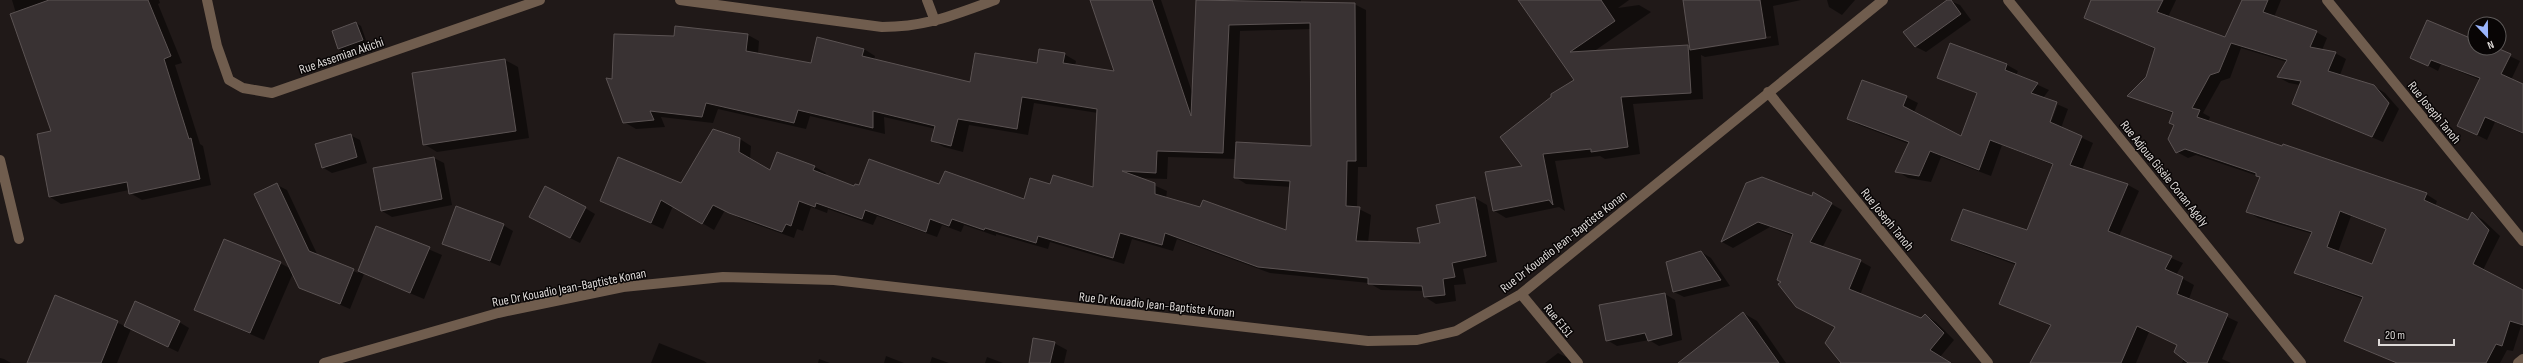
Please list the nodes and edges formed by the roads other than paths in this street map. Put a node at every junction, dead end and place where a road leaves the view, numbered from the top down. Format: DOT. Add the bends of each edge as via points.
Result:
graph roads {
  1 [pos="207,0"];
  2 [pos="540,0"];
  3 [pos="680,0"];
  4 [pos="928,0"];
  5 [pos="995,0"];
  6 [pos="1883,0"];
  7 [pos="2008,0"];
  8 [pos="2327,0"];
  9 [pos="935,22"];
  10 [pos="1768,92"];
  11 [pos="0,160"];
  12 [pos="19,239"];
  13 [pos="2523,241"];
  14 [pos="1521,294"];
  15 [pos="2523,359"];
  16 [pos="324,363"];
  17 [pos="1578,363"];
  18 [pos="1988,363"];
  19 [pos="2301,363"];
  20 [pos="2518,363"];
  1 -- 2 [label="street, Rue Assemian Akichi" via="229,80 243,88 272,93"];
  3 -- 9 [label="street" via="882,27 911,27"];
  4 -- 9 [label="street"];
  5 -- 9 [label="street"];
  6 -- 10 [label="street, Rue Dr Kouadio Jean-Baptiste Konan"];
  7 -- 19 [label="street, Rue Adjoua Gisèle Conan Agoly"];
  8 -- 13 [label="street, Rue Joseph Tanoh"];
  10 -- 14 [label="street, Rue Dr Kouadio Jean-Baptiste Konan"];
  10 -- 18 [label="street, Rue Joseph Tanoh"];
  11 -- 12 [label="street"];
  14 -- 16 [label="street, Rue Dr Kouadio Jean-Baptiste Konan" via="1456,331 1417,340 1368,341 834,280 723,277 623,287 498,312"];
  14 -- 17 [label="street, Rue E151"];
  15 -- 20 [label="street"];
}
